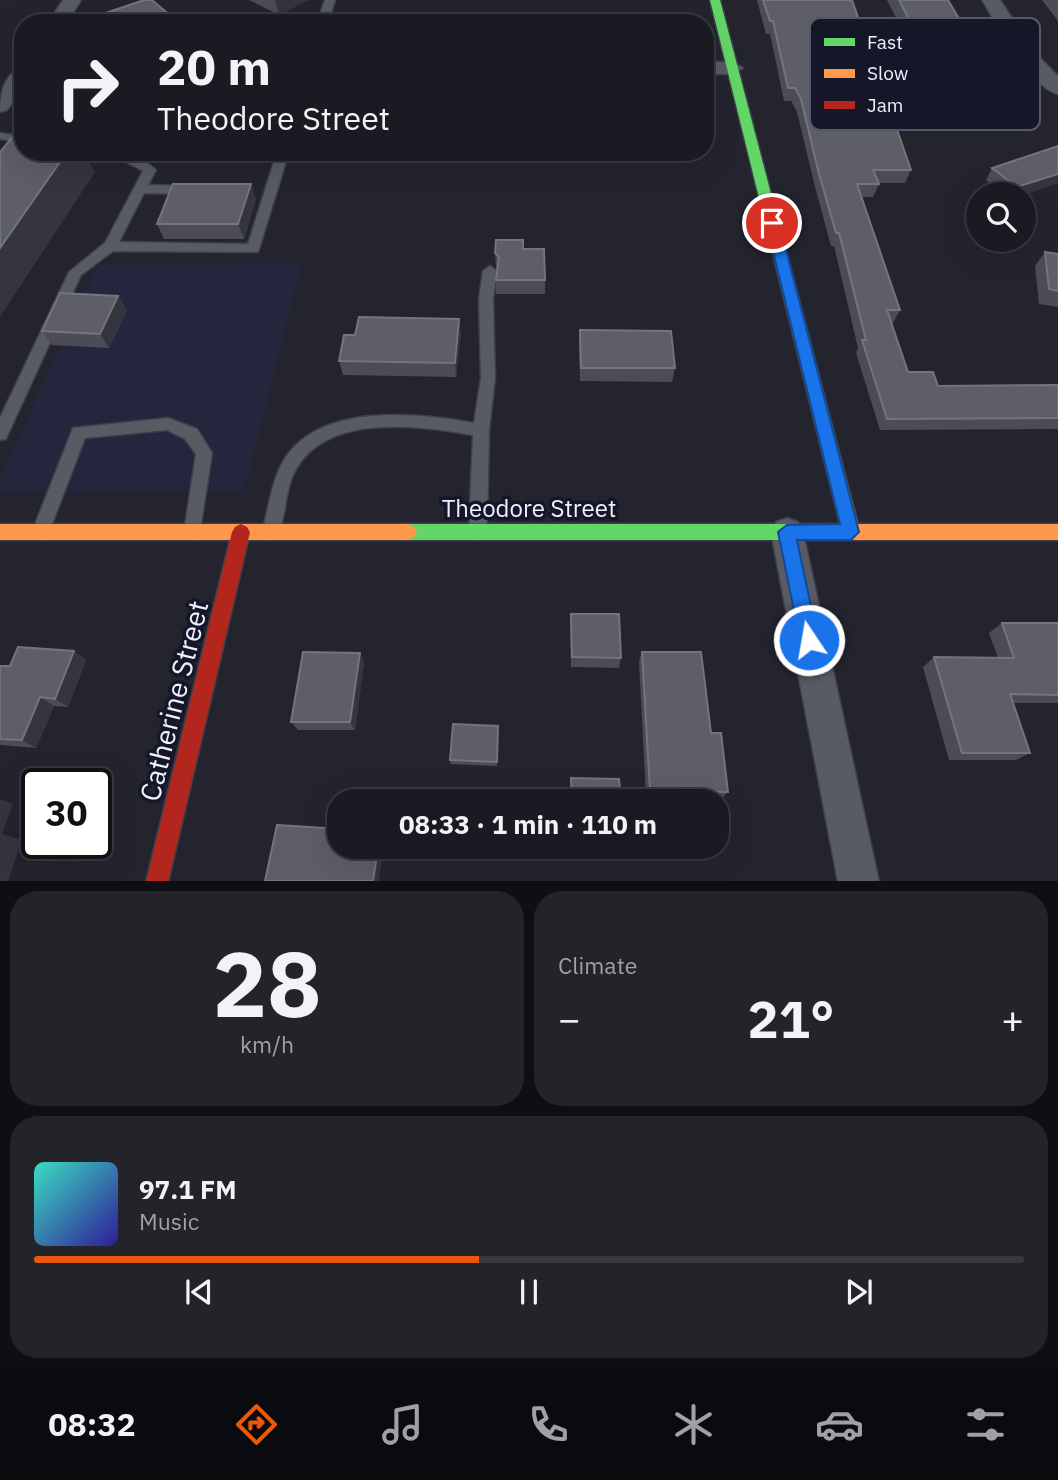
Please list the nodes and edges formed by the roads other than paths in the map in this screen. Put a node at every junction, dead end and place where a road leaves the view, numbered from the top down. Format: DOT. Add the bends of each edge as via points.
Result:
graph roads {
  1 [pos="715,0"];
  2 [pos="991,0"];
  3 [pos="1003,18"];
  4 [pos="714,68"];
  5 [pos="733,68"];
  6 [pos="1040,69"];
  7 [pos="14,87"];
  8 [pos="1058,88"];
  9 [pos="0,106"];
  10 [pos="133,161"];
  11 [pos="279,161"];
  12 [pos="140,189"];
  13 [pos="205,190"];
  14 [pos="110,246"];
  15 [pos="490,271"];
  16 [pos="481,430"];
  17 [pos="0,434"];
  18 [pos="0,532"];
  19 [pos="41,532"];
  20 [pos="193,532"];
  21 [pos="241,532"];
  22 [pos="271,532"];
  23 [pos="478,532"];
  24 [pos="787,532"];
  25 [pos="851,532"];
  26 [pos="1058,532"];
  27 [pos="157,881"];
  28 [pos="859,881"];
  1 -- 5 [label="street"];
  2 -- 3 [label="street"];
  4 -- 5 [label="street"];
  5 -- 25 [label="street"];
  6 -- 8 [label="street"];
  7 -- 9 [label="street"];
  10 -- 12 [label="lane" via="150,170"];
  11 -- 14 [label="lane" via="264,191 253,249"];
  12 -- 13 [label="lane"];
  12 -- 14 [label="lane"];
  14 -- 17 [label="lane" via="76,272"];
  15 -- 16 [label="lane" via="488,377"];
  16 -- 22 [label="lane" via="370,419 343,426 302,447 285,472"];
  16 -- 23 [label="lane"];
  18 -- 19 [label="street, Theodore Street"];
  19 -- 20 [label="street, Theodore Street"];
  19 -- 20 [label="lane" via="79,432 168,424 191,434 204,453"];
  20 -- 21 [label="street, Theodore Street"];
  21 -- 22 [label="street, Theodore Street"];
  21 -- 27 [label="street, Catherine Street"];
  22 -- 23 [label="street, Theodore Street"];
  23 -- 24 [label="street, Theodore Street"];
  24 -- 25 [label="street, Theodore Street"];
  24 -- 28 [label="street"];
  25 -- 26 [label="street, Theodore Street"];
}
